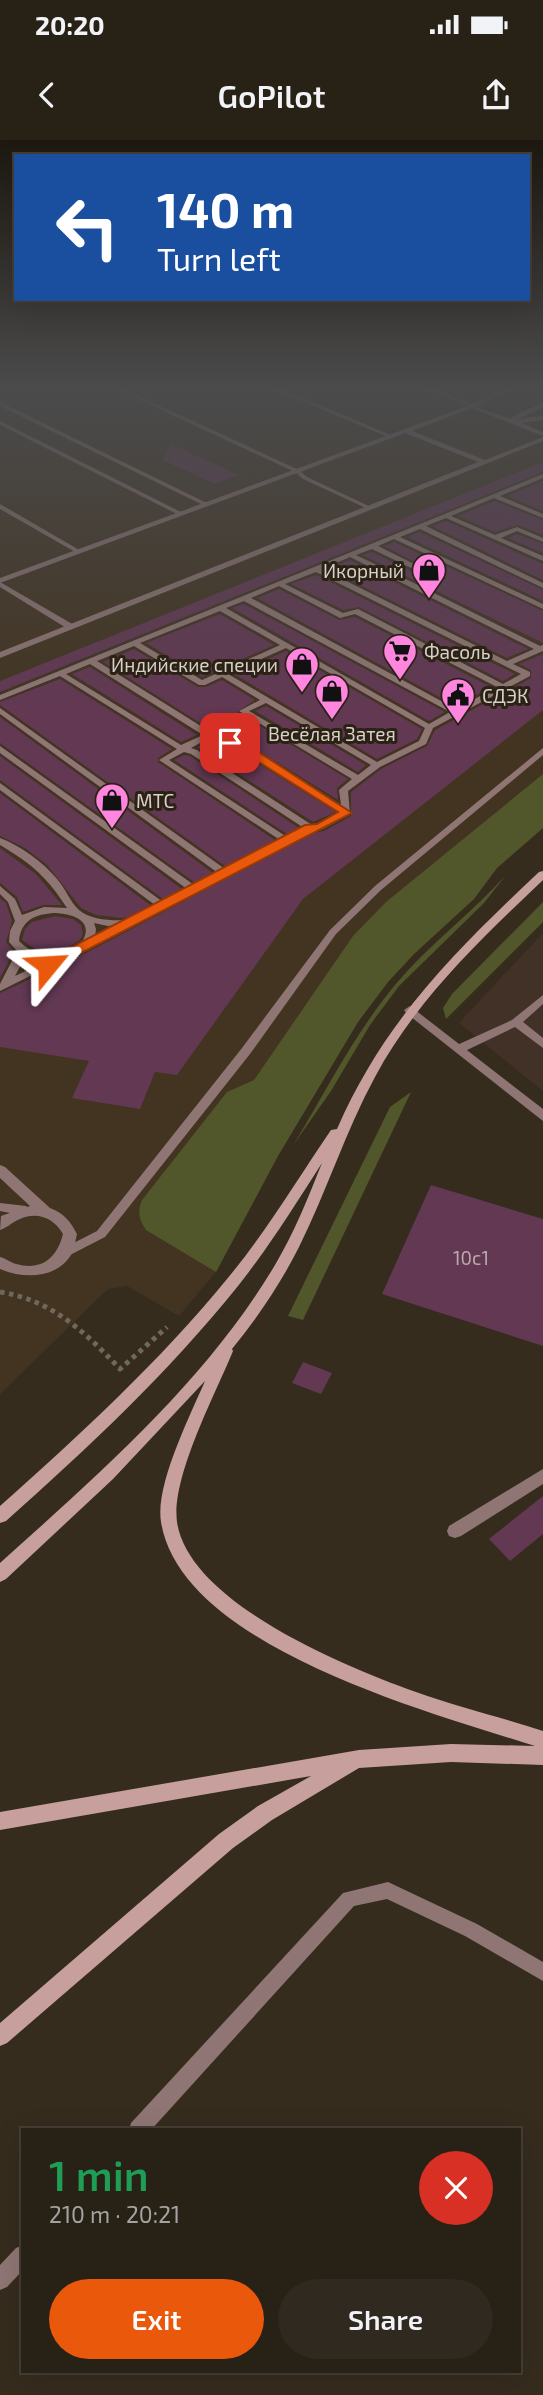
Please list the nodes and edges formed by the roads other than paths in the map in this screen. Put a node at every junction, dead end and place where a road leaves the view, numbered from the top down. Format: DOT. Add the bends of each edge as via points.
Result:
graph roads {
  1 [pos="143,495"];
  2 [pos="187,495"];
  3 [pos="233,495"];
  4 [pos="342,495"];
  5 [pos="402,495"];
  6 [pos="494,496"];
  7 [pos="207,505"];
  8 [pos="0,506"];
  9 [pos="370,508"];
  10 [pos="181,514"];
  11 [pos="446,516"];
  12 [pos="543,516"];
  13 [pos="420,526"];
  14 [pos="394,537"];
  15 [pos="495,538"];
  16 [pos="543,540"];
  17 [pos="372,546"];
  18 [pos="79,552"];
  19 [pos="351,555"];
  20 [pos="543,559"];
  21 [pos="316,569"];
  22 [pos="0,582"];
  23 [pos="279,584"];
  24 [pos="543,586"];
  25 [pos="418,588"];
  26 [pos="245,598"];
  27 [pos="543,607"];
  28 [pos="221,608"];
  29 [pos="71,627"];
  30 [pos="134,643"];
  31 [pos="287,645"];
  32 [pos="542,648"];
  33 [pos="0,655"];
  34 [pos="91,661"];
  35 [pos="507,664"];
  36 [pos="60,674"];
  37 [pos="222,674"];
  38 [pos="504,687"];
  39 [pos="0,698"];
  40 [pos="266,700"];
  41 [pos="0,710"];
  42 [pos="456,712"];
  43 [pos="429,727"];
  44 [pos="209,735"];
  45 [pos="0,749"];
  46 [pos="185,749"];
  47 [pos="543,751"];
  48 [pos="377,765"];
  49 [pos="357,778"];
  50 [pos="0,786"];
  51 [pos="346,813"];
  52 [pos="310,828"];
  53 [pos="0,841"];
  54 [pos="285,841"];
  55 [pos="224,873"];
  56 [pos="543,874"];
  57 [pos="0,889"];
  58 [pos="193,889"];
  59 [pos="161,905"];
  60 [pos="75,912"];
  61 [pos="86,918"];
  62 [pos="20,921"];
  63 [pos="131,921"];
  64 [pos="82,948"];
  65 [pos="22,952"];
  66 [pos="68,955"];
  67 [pos="3,987"];
  68 [pos="543,998"];
  69 [pos="410,1010"];
  70 [pos="516,1022"];
  71 [pos="543,1044"];
  72 [pos="461,1048"];
  73 [pos="351,1112"];
  74 [pos="543,1116"];
  75 [pos="0,1170"];
  76 [pos="0,1207"];
  77 [pos="26,1211"];
  78 [pos="47,1212"];
  79 [pos="0,1225"];
  80 [pos="70,1234"];
  81 [pos="101,1234"];
  82 [pos="66,1252"];
  83 [pos="2,1269"];
  84 [pos="231,1339"];
  85 [pos="543,1476"];
  86 [pos="22,1496"];
  87 [pos="0,1510"];
  88 [pos="0,1516"];
  89 [pos="454,1531"];
  90 [pos="0,1574"];
  91 [pos="543,1740"];
  92 [pos="543,1756"];
  93 [pos="359,1759"];
  94 [pos="0,1821"];
  95 [pos="543,1972"];
  96 [pos="0,2036"];
  97 [pos="140,2128"];
  98 [pos="21,2257"];
  99 [pos="0,2280"];
  1 -- 10 [label="lane"];
  2 -- 7 [label="lane"];
  3 -- 7 [label="street"];
  4 -- 9 [label="lane"];
  5 -- 9 [label="street"];
  6 -- 11 [label="lane"];
  6 -- 12 [label="lane"];
  7 -- 10 [label="street"];
  8 -- 18 [label="lane"];
  9 -- 29 [label="street"];
  10 -- 18 [label="street"];
  11 -- 13 [label="lane"];
  11 -- 15 [label="lane"];
  13 -- 14 [label="lane"];
  13 -- 24 [label="lane"];
  14 -- 17 [label="lane"];
  14 -- 27 [label="lane"];
  15 -- 16 [label="lane" via="517,529"];
  15 -- 20 [label="lane"];
  17 -- 19 [label="lane"];
  17 -- 25 [label="lane" via="440,579"];
  18 -- 22 [label="street"];
  19 -- 21 [label="lane"];
  19 -- 25 [label="lane"];
  21 -- 23 [label="lane"];
  21 -- 35 [label="lane"];
  22 -- 29 [label="lane"];
  23 -- 26 [label="lane"];
  23 -- 38 [label="lane" via="343,616 355,611"];
  25 -- 32 [label="lane"];
  26 -- 28 [label="lane"];
  26 -- 42 [label="lane"];
  28 -- 30 [label="lane"];
  28 -- 31 [label="lane"];
  29 -- 33 [label="street"];
  30 -- 34 [label="lane"];
  30 -- 37 [label="lane" via="202,683"];
  31 -- 37 [label="lane"];
  31 -- 43 [label="lane"];
  32 -- 35 [label="lane"];
  34 -- 36 [label="lane"];
  34 -- 44 [label="lane"];
  35 -- 38 [label="lane" via="527,674"];
  36 -- 39 [label="lane"];
  36 -- 46 [label="lane"];
  37 -- 40 [label="lane"];
  38 -- 42 [label="lane"];
  40 -- 48 [label="lane"];
  40 -- 49 [label="lane" via="243,711"];
  41 -- 55 [label="lane"];
  42 -- 43 [label="lane"];
  43 -- 48 [label="lane" via="423,741"];
  44 -- 46 [label="lane"];
  44 -- 51 [label="lane" via="250,752"];
  45 -- 58 [label="lane"];
  46 -- 52 [label="lane"];
  46 -- 54 [label="lane" via="163,760"];
  47 -- 81 [label="lane" via="378,888 333,932 246,1051"];
  48 -- 49 [label="lane"];
  49 -- 51 [label="lane" via="342,790"];
  50 -- 59 [label="lane"];
  51 -- 52 [label="lane"];
  52 -- 54 [label="lane"];
  53 -- 60 [label="lane" via="28,857 57,885"];
  54 -- 55 [label="lane"];
  55 -- 58 [label="lane"];
  56 -- 69 [label="main road"];
  57 -- 62 [label="lane" via="12,901"];
  58 -- 59 [label="lane"];
  59 -- 63 [label="lane"];
  60 -- 61 [label="lane"];
  60 -- 62 [label="lane" via="46,909"];
  61 -- 63 [label="lane" via="108,923"];
  61 -- 64 [label="lane" via="90,938"];
  62 -- 65 [label="lane" via="13,931"];
  63 -- 64 [label="lane"];
  64 -- 66 [label="lane"];
  65 -- 66 [label="lane" via="36,957"];
  65 -- 67 [label="lane"];
  66 -- 67 [label="lane"];
  68 -- 70 [label="lane"];
  69 -- 72 [label="street"];
  69 -- 73 [label="main road"];
  70 -- 71 [label="lane"];
  70 -- 72 [label="lane"];
  72 -- 74 [label="street"];
  73 -- 84 [label="main road" via="314,1203 269,1287"];
  73 -- 86 [label="main road" via="204,1318 89,1437"];
  75 -- 78 [label="street"];
  76 -- 77 [label="lane"];
  77 -- 78 [label="street"];
  77 -- 79 [label="street"];
  78 -- 80 [label="street" via="62,1220"];
  80 -- 81 [label="lane"];
  80 -- 82 [label="street"];
  81 -- 82 [label="lane"];
  82 -- 83 [label="street" via="50,1265 28,1272"];
  84 -- 90 [label="main road" via="145,1435"];
  84 -- 91 [label="main road" via="170,1498 173,1543 187,1568 212,1594 256,1627 328,1663 419,1702"];
  85 -- 89 [label="street"];
  86 -- 87 [label="main road"];
  86 -- 88 [label="main road"];
  92 -- 93 [label="main road" via="500,1751 413,1752"];
  93 -- 94 [label="main road"];
  93 -- 96 [label="main road" via="226,1841"];
  95 -- 97 [label="lane" via="388,1889 349,1899"];
  98 -- 99 [label="lane"];
}
